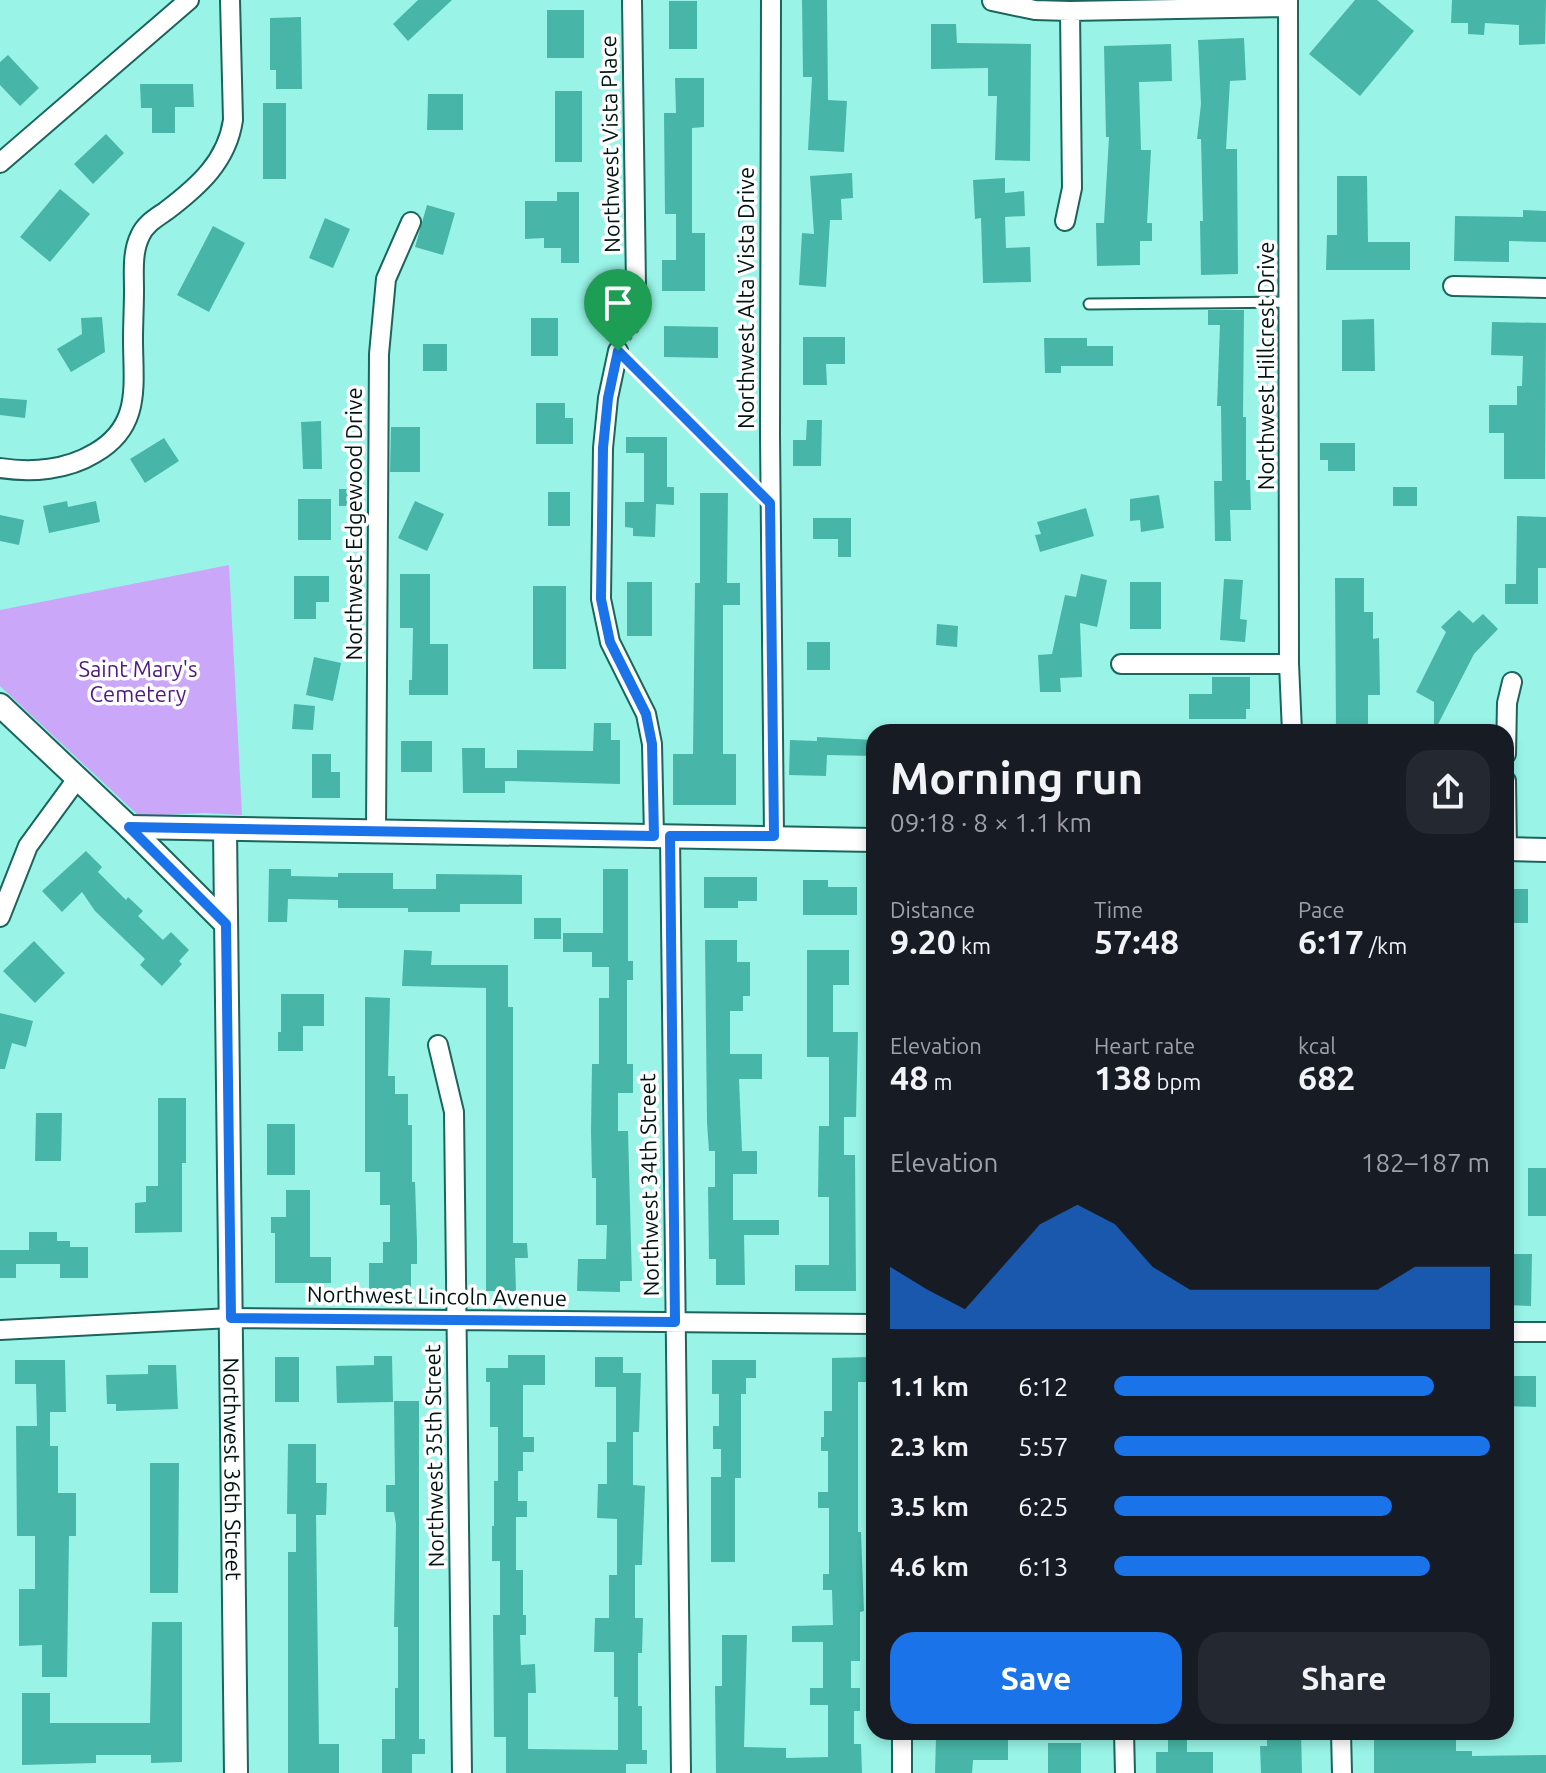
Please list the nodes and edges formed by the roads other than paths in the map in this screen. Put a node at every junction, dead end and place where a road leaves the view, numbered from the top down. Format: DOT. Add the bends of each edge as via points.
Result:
graph roads {
  1 [pos="189,0"];
  2 [pos="230,0"];
  3 [pos="632,0"];
  4 [pos="771,0"];
  5 [pos="992,1"];
  6 [pos="1288,4"];
  7 [pos="1070,11"];
  8 [pos="0,163"];
  9 [pos="1065,221"];
  10 [pos="411,222"];
  11 [pos="1453,286"];
  12 [pos="636,287"];
  13 [pos="1546,288"];
  14 [pos="1290,302"];
  15 [pos="1089,304"];
  16 [pos="618,351"];
  17 [pos="0,468"];
  18 [pos="770,503"];
  19 [pos="1121,664"];
  20 [pos="1289,664"];
  21 [pos="1512,682"];
  22 [pos="0,705"];
  23 [pos="1292,724"];
  24 [pos="1507,724"];
  25 [pos="77,779"];
  26 [pos="129,827"];
  27 [pos="225,829"];
  28 [pos="376,832"];
  29 [pos="662,836"];
  30 [pos="774,836"];
  31 [pos="866,840"];
  32 [pos="1514,850"];
  33 [pos="1546,850"];
  34 [pos="0,917"];
  35 [pos="226,924"];
  36 [pos="438,1045"];
  37 [pos="231,1318"];
  38 [pos="457,1320"];
  39 [pos="675,1322"];
  40 [pos="866,1324"];
  41 [pos="0,1330"];
  42 [pos="1514,1332"];
  43 [pos="1546,1332"];
  44 [pos="902,1740"];
  45 [pos="1124,1740"];
  46 [pos="1341,1740"];
  47 [pos="236,1773"];
  48 [pos="462,1773"];
  49 [pos="681,1773"];
  50 [pos="902,1773"];
  51 [pos="1125,1773"];
  52 [pos="1342,1773"];
  1 -- 8 [label="street"];
  2 -- 17 [label="street" via="230,140 217,164 149,223 136,244 135,391 127,419 118,435 86,459 45,470"];
  3 -- 12 [label="street, Northwest Vista Place"];
  4 -- 18 [label="street, Northwest Alta Vista Drive"];
  5 -- 7 [label="street"];
  6 -- 7 [label="street"];
  6 -- 14 [label="street, Northwest Hillcrest Drive"];
  7 -- 9 [label="street" via="1072,173"];
  10 -- 28 [label="street, Northwest Edgewood Drive" via="386,279 379,354"];
  11 -- 13 [label="street"];
  14 -- 15 [label="lane"];
  14 -- 20 [label="street, Northwest Hillcrest Drive"];
  16 -- 18 [label="lane"];
  16 -- 29 [label="street, Northwest 34th Street" via="603,448 601,599 610,642 646,714"];
  18 -- 30 [label="street, Northwest Alta Vista Drive"];
  19 -- 20 [label="street"];
  20 -- 23 [label="street, Northwest Hillcrest Drive"];
  21 -- 24 [label="street"];
  22 -- 25 [label="street"];
  25 -- 26 [label="street"];
  25 -- 34 [label="street" via="28,846"];
  26 -- 27 [label="street"];
  26 -- 35 [label="street"];
  27 -- 28 [label="street"];
  27 -- 35 [label="street, Northwest 36th Street"];
  28 -- 29 [label="street"];
  29 -- 30 [label="street"];
  29 -- 39 [label="street, Northwest 34th Street"];
  30 -- 31 [label="street"];
  32 -- 33 [label="street"];
  35 -- 37 [label="street, Northwest 36th Street"];
  36 -- 38 [label="street, Northwest 35th Street" via="454,1112"];
  37 -- 38 [label="street, Northwest Lincoln Avenue"];
  37 -- 41 [label="street, Northwest Lincoln Avenue"];
  37 -- 47 [label="street, Northwest 36th Street"];
  38 -- 39 [label="street, Northwest Lincoln Avenue"];
  38 -- 48 [label="street, Northwest 35th Street"];
  39 -- 40 [label="street, Northwest Lincoln Avenue"];
  39 -- 49 [label="street, Northwest 34th Street"];
  42 -- 43 [label="street"];
  44 -- 50 [label="street"];
  45 -- 51 [label="street"];
  46 -- 52 [label="street"];
}
